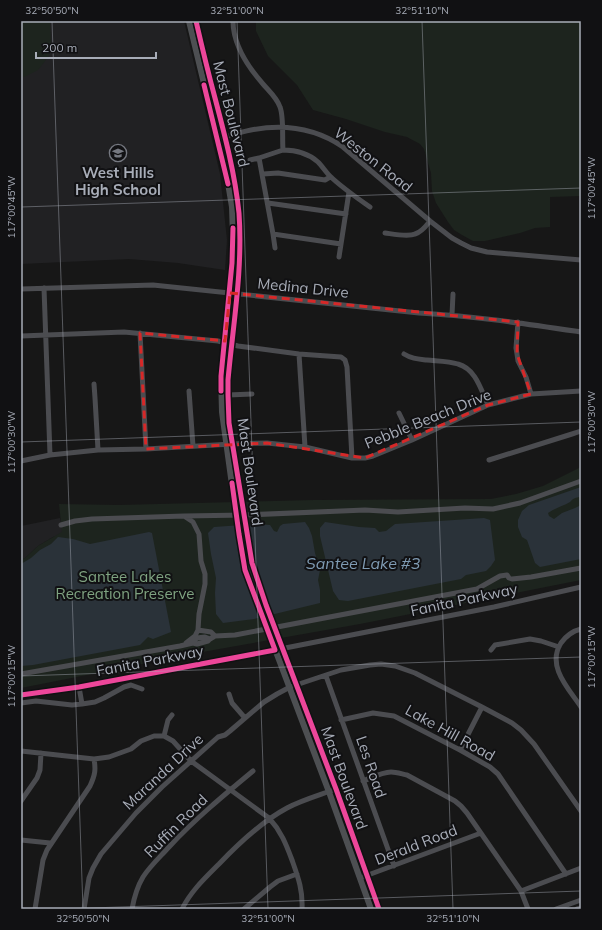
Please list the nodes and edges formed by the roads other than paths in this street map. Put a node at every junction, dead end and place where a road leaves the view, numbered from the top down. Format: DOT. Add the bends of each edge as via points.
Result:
graph roads {
  1 [pos="189,21"];
  2 [pos="192,21"];
  3 [pos="196,21"];
  4 [pos="233,21"];
  5 [pos="202,48"];
  6 [pos="282,128"];
  7 [pos="225,137"];
  8 [pos="218,139"];
  9 [pos="283,150"];
  10 [pos="260,158"];
  11 [pos="250,160"];
  12 [pos="263,174"];
  13 [pos="330,177"];
  14 [pos="349,192"];
  15 [pos="268,203"];
  16 [pos="370,207"];
  17 [pos="346,214"];
  18 [pos="430,220"];
  19 [pos="386,232"];
  20 [pos="273,234"];
  21 [pos="341,244"];
  22 [pos="275,248"];
  23 [pos="339,257"];
  24 [pos="581,260"];
  25 [pos="44,288"];
  26 [pos="21,289"];
  27 [pos="230,293"];
  28 [pos="237,294"];
  29 [pos="453,294"];
  30 [pos="452,315"];
  31 [pos="518,322"];
  32 [pos="581,332"];
  33 [pos="140,333"];
  34 [pos="46,335"];
  35 [pos="21,336"];
  36 [pos="225,342"];
  37 [pos="232,344"];
  38 [pos="299,354"];
  39 [pos="404,354"];
  40 [pos="94,384"];
  41 [pos="190,390"];
  42 [pos="581,391"];
  43 [pos="252,394"];
  44 [pos="531,394"];
  45 [pos="228,395"];
  46 [pos="488,405"];
  47 [pos="399,413"];
  48 [pos="581,431"];
  49 [pos="412,440"];
  50 [pos="226,444"];
  51 [pos="232,444"];
  52 [pos="193,446"];
  53 [pos="305,447"];
  54 [pos="146,449"];
  55 [pos="98,450"];
  56 [pos="50,455"];
  57 [pos="352,458"];
  58 [pos="489,460"];
  59 [pos="21,461"];
  60 [pos="581,481"];
  61 [pos="235,484"];
  62 [pos="184,516"];
  63 [pos="61,525"];
  64 [pos="581,568"];
  65 [pos="581,587"];
  66 [pos="581,629"];
  67 [pos="198,630"];
  68 [pos="215,636"];
  69 [pos="184,645"];
  70 [pos="559,647"];
  71 [pos="283,648"];
  72 [pos="275,650"];
  73 [pos="491,650"];
  74 [pos="21,674"];
  75 [pos="326,676"];
  76 [pos="297,684"];
  77 [pos="79,687"];
  78 [pos="290,687"];
  79 [pos="142,689"];
  80 [pos="229,694"];
  81 [pos="21,695"];
  82 [pos="21,703"];
  83 [pos="82,704"];
  84 [pos="482,707"];
  85 [pos="581,707"];
  86 [pos="172,716"];
  87 [pos="245,718"];
  88 [pos="341,720"];
  89 [pos="164,736"];
  90 [pos="460,750"];
  91 [pos="21,751"];
  92 [pos="41,753"];
  93 [pos="94,759"];
  94 [pos="191,761"];
  95 [pos="253,772"];
  96 [pos="363,781"];
  97 [pos="336,789"];
  98 [pos="230,790"];
  99 [pos="329,792"];
  100 [pos="21,801"];
  101 [pos="581,811"];
  102 [pos="270,818"];
  103 [pos="481,833"];
  104 [pos="21,840"];
  105 [pos="50,844"];
  106 [pos="394,866"];
  107 [pos="581,868"];
  108 [pos="297,874"];
  109 [pos="566,874"];
  110 [pos="367,876"];
  111 [pos="360,878"];
  112 [pos="521,891"];
  113 [pos="581,900"];
  114 [pos="581,908"];
  115 [pos="35,909"];
  116 [pos="84,909"];
  117 [pos="132,909"];
  118 [pos="182,909"];
  119 [pos="244,909"];
  120 [pos="302,909"];
  121 [pos="371,909"];
  122 [pos="379,909"];
  123 [pos="528,909"];
  124 [pos="556,909"];
  125 [pos="578,909"];
  1 -- 8 [label="main road, Mast Boulevard"];
  2 -- 5 [label="main road"];
  3 -- 5 [label="main road, Mast Boulevard"];
  4 -- 6 [label="street" via="234,37 252,72 280,106"];
  5 -- 7 [label="main road, Mast Boulevard"];
  6 -- 7 [label="street, Weston Road" via="251,130"];
  6 -- 9 [label="street"];
  6 -- 18 [label="street, Weston Road" via="310,131 337,143"];
  7 -- 8 [label="street, Weston Road"];
  7 -- 28 [label="main road, Mast Boulevard" via="239,213"];
  8 -- 27 [label="main road, Mast Boulevard" via="232,207"];
  9 -- 10 [label="street"];
  9 -- 13 [label="street" via="311,156"];
  10 -- 11 [label="street"];
  10 -- 12 [label="street"];
  12 -- 13 [label="street" via="278,173 325,180"];
  12 -- 15 [label="street"];
  13 -- 14 [label="street"];
  14 -- 16 [label="street"];
  14 -- 17 [label="street"];
  15 -- 17 [label="street"];
  15 -- 20 [label="street"];
  17 -- 21 [label="street"];
  18 -- 19 [label="street" via="425,228 416,234"];
  18 -- 24 [label="street, Weston Road" via="456,241 476,250"];
  20 -- 21 [label="street"];
  20 -- 22 [label="street"];
  21 -- 23 [label="street"];
  25 -- 26 [label="street, Medina Drive"];
  25 -- 27 [label="street, Medina Drive" via="148,284"];
  25 -- 34 [label="street"];
  27 -- 28 [label="street, Medina Drive"];
  27 -- 36 [label="main road, Mast Boulevard"];
  28 -- 30 [label="street, Medina Drive"];
  28 -- 37 [label="main road, Mast Boulevard"];
  29 -- 30 [label="street"];
  30 -- 31 [label="street, Medina Drive"];
  31 -- 32 [label="street, Medina Drive"];
  31 -- 44 [label="street" via="518,361"];
  33 -- 34 [label="street"];
  33 -- 36 [label="street"];
  33 -- 54 [label="street"];
  34 -- 35 [label="street"];
  34 -- 56 [label="street"];
  36 -- 37 [label="street"];
  36 -- 50 [label="main road, Mast Boulevard" via="221,376"];
  37 -- 38 [label="street"];
  37 -- 45 [label="main road, Mast Boulevard"];
  38 -- 53 [label="street"];
  38 -- 57 [label="street" via="337,356 347,363"];
  39 -- 46 [label="street" via="411,358 454,363 466,368 475,378"];
  40 -- 55 [label="street"];
  41 -- 52 [label="street"];
  42 -- 44 [label="street, Pebble Beach Drive"];
  43 -- 45 [label="street"];
  44 -- 46 [label="street, Pebble Beach Drive"];
  45 -- 51 [label="main road, Mast Boulevard"];
  46 -- 49 [label="street, Pebble Beach Drive"];
  47 -- 49 [label="street"];
  48 -- 58 [label="street"];
  49 -- 57 [label="street, Pebble Beach Drive" via="373,456"];
  50 -- 51 [label="street, Pebble Beach Drive"];
  50 -- 52 [label="street, Pebble Beach Drive"];
  50 -- 61 [label="main road, Mast Boulevard"];
  51 -- 53 [label="street, Pebble Beach Drive" via="267,443"];
  51 -- 61 [label="main road, Mast Boulevard"];
  52 -- 54 [label="street, Pebble Beach Drive"];
  53 -- 57 [label="street, Pebble Beach Drive"];
  54 -- 55 [label="street, Pebble Beach Drive"];
  55 -- 56 [label="street, Pebble Beach Drive"];
  56 -- 59 [label="street, Pebble Beach Drive"];
  60 -- 62 [label="street" via="520,503 493,509"];
  61 -- 71 [label="main road, Mast Boulevard, bridge" via="252,563"];
  61 -- 72 [label="main road, Mast Boulevard, bridge" via="238,534 245,570"];
  62 -- 63 [label="street" via="92,519"];
  62 -- 67 [label="street" via="193,522 199,534 201,561 205,574"];
  64 -- 68 [label="street" via="512,579 507,575 500,576 477,589 236,635"];
  65 -- 71 [label="street, Fanita Parkway"];
  66 -- 70 [label="street" via="569,635"];
  67 -- 68 [label="street" via="211,632"];
  67 -- 69 [label="street"];
  68 -- 69 [label="street" via="208,641"];
  69 -- 74 [label="street"];
  70 -- 73 [label="street" via="530,640 495,645"];
  70 -- 85 [label="street" via="556,660 558,672"];
  71 -- 72 [label="street, Fanita Parkway"];
  71 -- 76 [label="main road, Mast Boulevard"];
  72 -- 77 [label="street, Fanita Parkway"];
  72 -- 78 [label="main road, Mast Boulevard"];
  75 -- 76 [label="street, Maranda Drive"];
  75 -- 84 [label="street, Maranda Drive" via="370,665 395,666 415,673"];
  75 -- 88 [label="street, Les Road"];
  76 -- 78 [label="street, Maranda Drive"];
  76 -- 97 [label="main road, Mast Boulevard"];
  77 -- 81 [label="street, Fanita Parkway"];
  77 -- 83 [label="street"];
  78 -- 87 [label="street, Maranda Drive" via="264,702"];
  78 -- 99 [label="main road, Mast Boulevard"];
  79 -- 83 [label="street" via="124,687 95,702"];
  80 -- 87 [label="street" via="232,703"];
  82 -- 83 [label="street" via="36,701 72,706"];
  84 -- 90 [label="street"];
  84 -- 101 [label="street, Maranda Drive" via="512,724 528,737"];
  86 -- 89 [label="street" via="168,720"];
  87 -- 94 [label="street, Maranda Drive"];
  88 -- 90 [label="street, Lake Hill Road" via="373,713 394,716"];
  88 -- 96 [label="street, Les Road"];
  89 -- 93 [label="street" via="151,736 131,749"];
  89 -- 94 [label="street" via="174,741"];
  90 -- 109 [label="street, Lake Hill Road" via="498,774"];
  91 -- 92 [label="street"];
  92 -- 93 [label="street"];
  92 -- 100 [label="street" via="40,770"];
  93 -- 105 [label="street" via="96,768 90,786"];
  94 -- 98 [label="street"];
  94 -- 116 [label="street, Maranda Drive" via="162,786 101,854 89,878"];
  95 -- 98 [label="street, Ruffin Road"];
  96 -- 103 [label="street" via="391,772 407,775 455,801"];
  96 -- 106 [label="street, Les Road"];
  97 -- 99 [label="street"];
  97 -- 110 [label="main road, Mast Boulevard"];
  98 -- 102 [label="street"];
  98 -- 117 [label="street, Ruffin Road" via="188,827 148,870 136,892"];
  99 -- 102 [label="street"];
  99 -- 111 [label="main road, Mast Boulevard"];
  102 -- 108 [label="street" via="284,839"];
  102 -- 118 [label="street" via="204,879 190,894"];
  103 -- 106 [label="street, Derald Road"];
  103 -- 112 [label="street"];
  104 -- 105 [label="street"];
  105 -- 115 [label="street" via="44,855"];
  106 -- 110 [label="street, Derald Road"];
  107 -- 109 [label="street"];
  108 -- 119 [label="street" via="278,881"];
  108 -- 120 [label="street" via="301,887"];
  109 -- 112 [label="street"];
  110 -- 111 [label="street, Derald Road"];
  110 -- 122 [label="main road, Mast Boulevard"];
  111 -- 121 [label="main road, Mast Boulevard"];
  112 -- 123 [label="street"];
  113 -- 124 [label="street"];
  114 -- 125 [label="street"];
}
